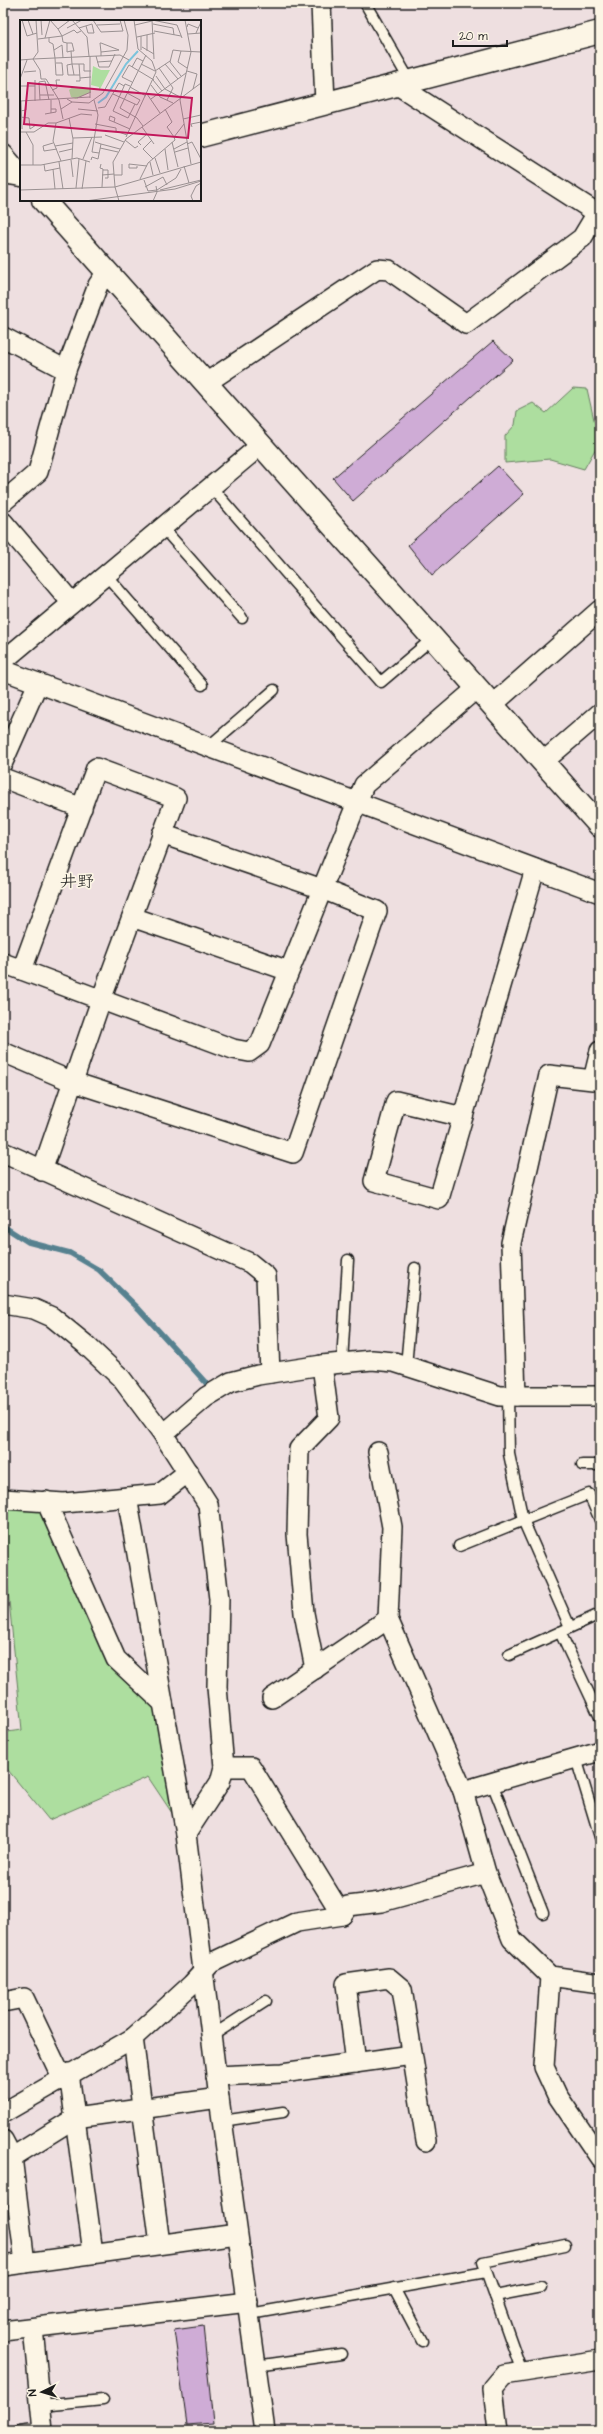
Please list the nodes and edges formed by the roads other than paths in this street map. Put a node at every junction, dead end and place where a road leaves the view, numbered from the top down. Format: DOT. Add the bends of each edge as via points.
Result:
graph roads {
  1 [pos="321,3"];
  2 [pos="365,3"];
  3 [pos="600,32"];
  4 [pos="405,84"];
  5 [pos="325,104"];
  6 [pos="201,136"];
  7 [pos="44,201"];
  8 [pos="598,212"];
  9 [pos="107,272"];
  10 [pos="3,338"];
  11 [pos="66,370"];
  12 [pos="206,383"];
  13 [pos="262,445"];
  14 [pos="211,488"];
  15 [pos="3,502"];
  16 [pos="3,522"];
  17 [pos="162,528"];
  18 [pos="106,575"];
  19 [pos="72,603"];
  20 [pos="600,610"];
  21 [pos="242,618"];
  22 [pos="433,638"];
  23 [pos="3,661"];
  24 [pos="3,670"];
  25 [pos="38,684"];
  26 [pos="202,685"];
  27 [pos="478,688"];
  28 [pos="274,690"];
  29 [pos="492,705"];
  30 [pos="600,713"];
  31 [pos="208,747"];
  32 [pos="3,762"];
  33 [pos="543,762"];
  34 [pos="3,778"];
  35 [pos="357,803"];
  36 [pos="82,808"];
  37 [pos="597,817"];
  38 [pos="162,834"];
  39 [pos="535,869"];
  40 [pos="322,889"];
  41 [pos="600,893"];
  42 [pos="132,917"];
  43 [pos="3,963"];
  44 [pos="22,970"];
  45 [pos="289,971"];
  46 [pos="101,1000"];
  47 [pos="600,1051"];
  48 [pos="3,1052"];
  49 [pos="73,1082"];
  50 [pos="463,1117"];
  51 [pos="3,1152"];
  52 [pos="42,1171"];
  53 [pos="348,1260"];
  54 [pos="415,1268"];
  55 [pos="3,1304"];
  56 [pos="342,1363"];
  57 [pos="322,1365"];
  58 [pos="406,1366"];
  59 [pos="270,1373"];
  60 [pos="512,1396"];
  61 [pos="600,1396"];
  62 [pos="163,1434"];
  63 [pos="378,1452"];
  64 [pos="582,1465"];
  65 [pos="600,1465"];
  66 [pos="188,1472"];
  67 [pos="127,1497"];
  68 [pos="3,1499"];
  69 [pos="46,1501"];
  70 [pos="523,1520"];
  71 [pos="600,1520"];
  72 [pos="459,1546"];
  73 [pos="600,1614"];
  74 [pos="388,1619"];
  75 [pos="570,1627"];
  76 [pos="560,1632"];
  77 [pos="509,1655"];
  78 [pos="315,1669"];
  79 [pos="272,1698"];
  80 [pos="163,1703"];
  81 [pos="600,1717"];
  82 [pos="600,1751"];
  83 [pos="576,1758"];
  84 [pos="224,1767"];
  85 [pos="492,1783"];
  86 [pos="463,1791"];
  87 [pos="186,1834"];
  88 [pos="600,1837"];
  89 [pos="486,1873"];
  90 [pos="543,1912"];
  91 [pos="342,1915"];
  92 [pos="202,1972"];
  93 [pos="550,1976"];
  94 [pos="600,1983"];
  95 [pos="266,2001"];
  96 [pos="3,2002"];
  97 [pos="210,2037"];
  98 [pos="133,2038"];
  99 [pos="412,2055"];
  100 [pos="356,2063"];
  101 [pos="66,2075"];
  102 [pos="216,2076"];
  103 [pos="219,2098"];
  104 [pos="142,2110"];
  105 [pos="283,2112"];
  106 [pos="3,2113"];
  107 [pos="75,2118"];
  108 [pos="222,2121"];
  109 [pos="3,2140"];
  110 [pos="426,2141"];
  111 [pos="600,2158"];
  112 [pos="8,2160"];
  113 [pos="237,2234"];
  114 [pos="160,2244"];
  115 [pos="565,2245"];
  116 [pos="93,2253"];
  117 [pos="25,2262"];
  118 [pos="3,2266"];
  119 [pos="486,2272"];
  120 [pos="541,2287"];
  121 [pos="394,2288"];
  122 [pos="495,2296"];
  123 [pos="249,2308"];
  124 [pos="33,2328"];
  125 [pos="3,2331"];
  126 [pos="422,2341"];
  127 [pos="341,2354"];
  128 [pos="600,2360"];
  129 [pos="256,2366"];
  130 [pos="522,2372"];
  131 [pos="103,2400"];
  132 [pos="41,2406"];
  133 [pos="43,2430"];
  134 [pos="19,2431"];
  135 [pos="265,2431"];
  136 [pos="498,2431"];
  1 -- 5 [label="street"];
  2 -- 4 [label="lane"];
  3 -- 4 [label="street"];
  4 -- 5 [label="street"];
  4 -- 8 [label="street"];
  5 -- 6 [label="street"];
  7 -- 9 [label="street"];
  8 -- 12 [label="street" via="582,238 466,324 389,270 377,269"];
  9 -- 11 [label="street" via="98,285"];
  9 -- 12 [label="street"];
  10 -- 11 [label="street"];
  11 -- 15 [label="street" via="38,472"];
  12 -- 13 [label="street"];
  13 -- 14 [label="street"];
  13 -- 22 [label="street"];
  14 -- 17 [label="street"];
  14 -- 22 [label="lane" via="381,682"];
  16 -- 19 [label="street"];
  17 -- 18 [label="street"];
  17 -- 21 [label="lane"];
  18 -- 19 [label="street"];
  18 -- 26 [label="lane"];
  19 -- 23 [label="street"];
  20 -- 29 [label="street"];
  22 -- 27 [label="street"];
  24 -- 25 [label="street"];
  25 -- 31 [label="street"];
  25 -- 32 [label="street"];
  27 -- 29 [label="street"];
  27 -- 35 [label="street" via="364,785"];
  28 -- 31 [label="lane"];
  29 -- 33 [label="street"];
  30 -- 33 [label="street"];
  31 -- 35 [label="street"];
  33 -- 37 [label="street"];
  34 -- 36 [label="street"];
  35 -- 39 [label="street"];
  35 -- 40 [label="street"];
  36 -- 38 [label="street" via="96,768 176,798"];
  36 -- 44 [label="street"];
  38 -- 40 [label="street"];
  38 -- 42 [label="street"];
  39 -- 41 [label="street"];
  39 -- 50 [label="street"];
  40 -- 45 [label="street"];
  40 -- 49 [label="street" via="377,911 293,1153"];
  42 -- 45 [label="street"];
  42 -- 46 [label="street"];
  43 -- 44 [label="street"];
  44 -- 46 [label="street"];
  45 -- 46 [label="street" via="260,1044 249,1052 233,1049"];
  46 -- 49 [label="street"];
  47 -- 60 [label="street" via="593,1080 549,1075 511,1243"];
  48 -- 49 [label="street"];
  49 -- 52 [label="street"];
  50 -- 50 [label="street" via="396,1101 374,1181 439,1199"];
  51 -- 52 [label="street"];
  52 -- 59 [label="street" via="250,1263 266,1276"];
  53 -- 56 [label="lane"];
  54 -- 58 [label="lane"];
  55 -- 62 [label="street" via="34,1309 52,1317 121,1378"];
  56 -- 57 [label="street"];
  56 -- 58 [label="street" via="372,1360"];
  57 -- 59 [label="street"];
  57 -- 78 [label="street" via="329,1418 299,1449 298,1542 304,1613"];
  58 -- 60 [label="street" via="500,1396"];
  59 -- 62 [label="street" via="231,1382 206,1397"];
  60 -- 61 [label="street"];
  60 -- 70 [label="lane" via="509,1454"];
  62 -- 66 [label="street"];
  63 -- 74 [label="street" via="392,1527"];
  64 -- 65 [label="lane"];
  66 -- 67 [label="street" via="160,1494"];
  66 -- 84 [label="street" via="208,1504 219,1600 217,1687"];
  67 -- 69 [label="street" via="64,1503"];
  67 -- 80 [label="street"];
  68 -- 69 [label="street"];
  69 -- 80 [label="street" via="116,1659"];
  70 -- 71 [label="lane" via="589,1494"];
  70 -- 72 [label="lane"];
  70 -- 75 [label="lane"];
  73 -- 75 [label="lane"];
  74 -- 78 [label="street"];
  74 -- 86 [label="street"];
  75 -- 76 [label="lane"];
  76 -- 77 [label="lane"];
  76 -- 81 [label="lane"];
  78 -- 79 [label="street"];
  80 -- 87 [label="street"];
  82 -- 83 [label="street"];
  83 -- 85 [label="street"];
  83 -- 88 [label="lane"];
  84 -- 87 [label="street" via="220,1782"];
  84 -- 91 [label="street" via="251,1767"];
  85 -- 86 [label="street"];
  85 -- 90 [label="lane"];
  86 -- 89 [label="street"];
  87 -- 92 [label="street"];
  89 -- 91 [label="street" via="381,1902 348,1906"];
  89 -- 93 [label="street" via="512,1938"];
  91 -- 92 [label="street" via="297,1922 212,1963"];
  92 -- 97 [label="street"];
  92 -- 98 [label="street"];
  93 -- 94 [label="street"];
  93 -- 111 [label="street" via="544,2067 557,2095"];
  95 -- 97 [label="lane"];
  96 -- 101 [label="street" via="24,1998"];
  97 -- 102 [label="street"];
  98 -- 101 [label="street"];
  98 -- 104 [label="street"];
  99 -- 100 [label="street"];
  99 -- 100 [label="street" via="402,1989 389,1978 360,1982 346,1984"];
  99 -- 110 [label="street"];
  100 -- 102 [label="street" via="282,2073"];
  101 -- 106 [label="street"];
  101 -- 107 [label="street"];
  102 -- 103 [label="street"];
  103 -- 104 [label="street"];
  103 -- 108 [label="street"];
  104 -- 107 [label="street"];
  104 -- 114 [label="street"];
  105 -- 108 [label="lane"];
  107 -- 112 [label="street"];
  107 -- 116 [label="street"];
  108 -- 113 [label="street"];
  109 -- 112 [label="street"];
  112 -- 117 [label="street"];
  113 -- 114 [label="street"];
  113 -- 123 [label="street"];
  114 -- 116 [label="street"];
  115 -- 119 [label="lane" via="483,2262"];
  116 -- 117 [label="street"];
  117 -- 118 [label="street"];
  119 -- 121 [label="lane"];
  119 -- 122 [label="lane"];
  120 -- 122 [label="lane"];
  121 -- 123 [label="lane"];
  121 -- 126 [label="lane"];
  122 -- 130 [label="lane"];
  123 -- 124 [label="street"];
  123 -- 129 [label="street"];
  124 -- 125 [label="street"];
  124 -- 132 [label="street"];
  127 -- 129 [label="lane"];
  128 -- 130 [label="street"];
  129 -- 135 [label="street"];
  130 -- 136 [label="street" via="504,2375 493,2388"];
  131 -- 132 [label="lane"];
  132 -- 133 [label="street"];
  133 -- 134 [label="lane"];
}
